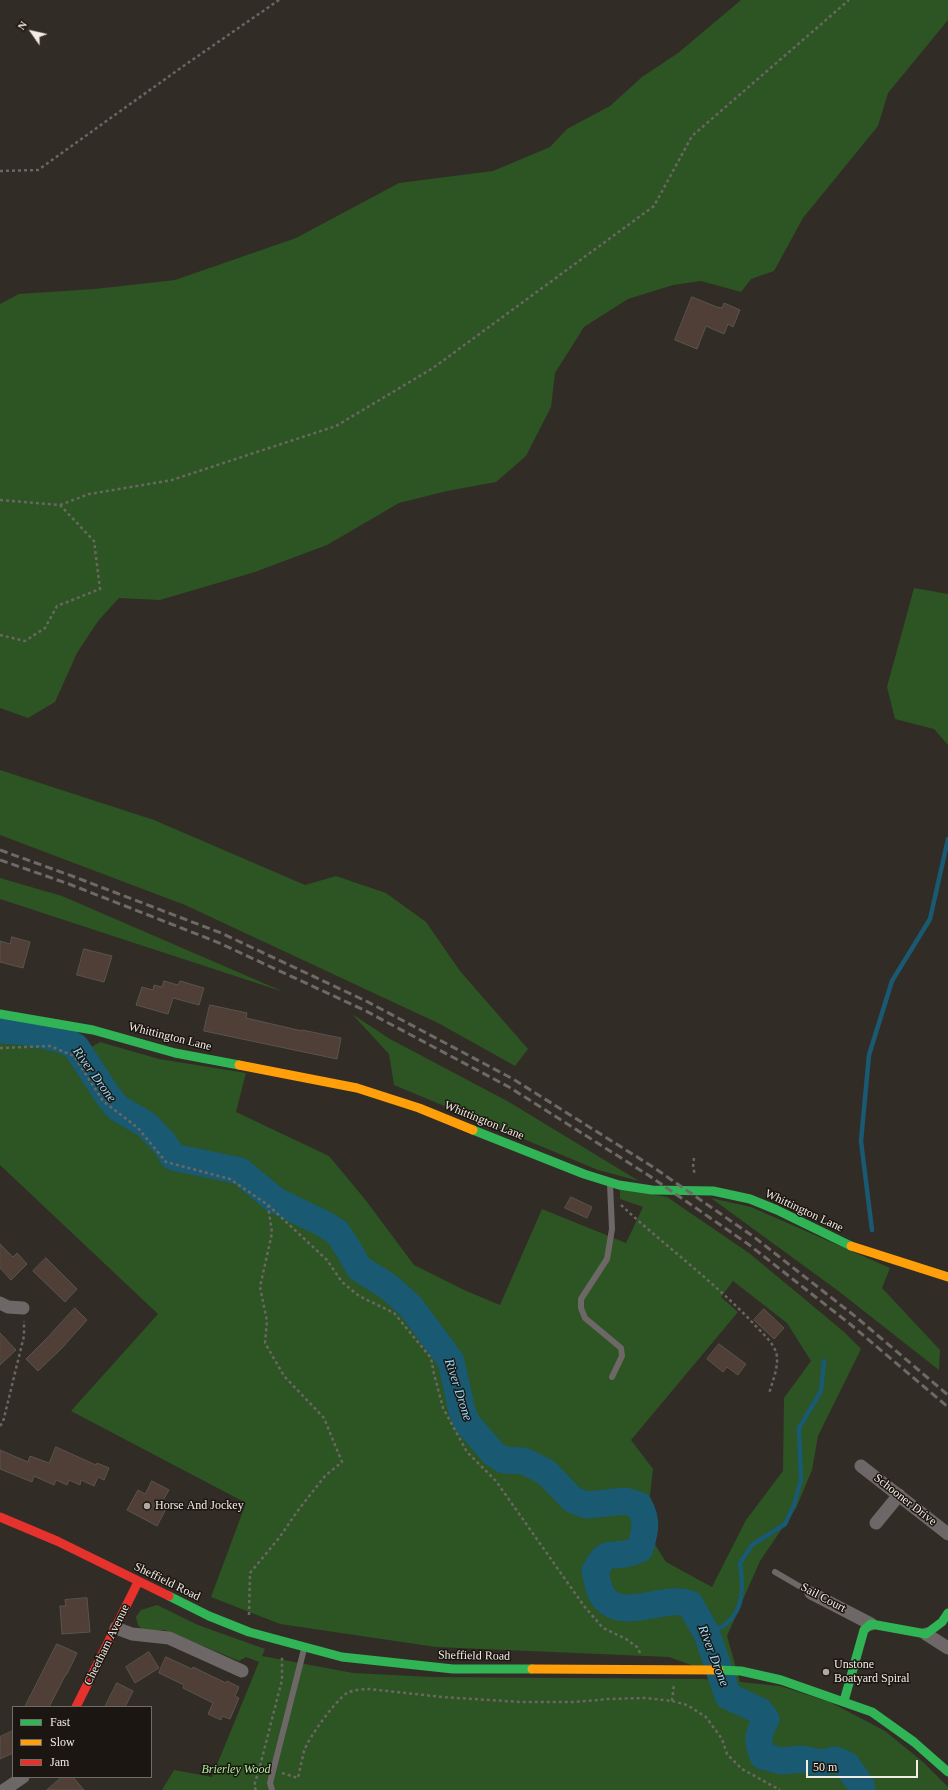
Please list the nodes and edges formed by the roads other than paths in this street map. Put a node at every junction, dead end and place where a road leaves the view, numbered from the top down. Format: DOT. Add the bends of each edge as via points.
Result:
graph roads {
  1 [pos="0,1014"];
  2 [pos="610,1187"];
  3 [pos="948,1277"];
  4 [pos="0,1303"];
  5 [pos="23,1308"];
  6 [pos="612,1377"];
  7 [pos="861,1466"];
  8 [pos="899,1495"];
  9 [pos="0,1517"];
  10 [pos="876,1523"];
  11 [pos="948,1534"];
  12 [pos="775,1572"];
  13 [pos="138,1582"];
  14 [pos="811,1593"];
  15 [pos="948,1613"];
  16 [pos="871,1624"];
  17 [pos="116,1628"];
  18 [pos="926,1634"];
  19 [pos="304,1647"];
  20 [pos="948,1648"];
  21 [pos="242,1671"];
  22 [pos="844,1702"];
  23 [pos="77,1706"];
  24 [pos="948,1772"];
  25 [pos="22,1778"];
  26 [pos="4,1790"];
  27 [pos="272,1790"];
  1 -- 2 [label="street, Whittington Lane" via="93,1030 175,1053 356,1088 419,1108"];
  2 -- 3 [label="street, Whittington Lane" via="736,1194 777,1209 841,1242 869,1253"];
  2 -- 6 [label="lane" via="612,1229 607,1259 581,1299 581,1308 585,1318 621,1348 622,1356"];
  4 -- 5 [label="street" via="8,1307"];
  7 -- 8 [label="street, Schooner Drive"];
  8 -- 10 [label="street"];
  8 -- 11 [label="street, Schooner Drive"];
  9 -- 13 [label="street, Sheffield Road" via="57,1541"];
  12 -- 14 [label="lane, Sail Court"];
  13 -- 17 [label="street, Cheetham Avenue"];
  13 -- 19 [label="street, Sheffield Road" via="249,1632"];
  14 -- 16 [label="street, Sail Court"];
  15 -- 18 [label="street" via="942,1622"];
  16 -- 18 [label="street"];
  16 -- 22 [label="street" via="860,1638"];
  17 -- 21 [label="street" via="132,1634 169,1638"];
  17 -- 23 [label="street, Cheetham Avenue"];
  18 -- 20 [label="street"];
  19 -- 22 [label="street, Sheffield Road" via="342,1657 453,1669 703,1669 741,1672 781,1680"];
  19 -- 27 [label="lane" via="270,1783"];
  22 -- 24 [label="street, Sheffield Road" via="872,1712 914,1742"];
  25 -- 26 [label="street"];
}
